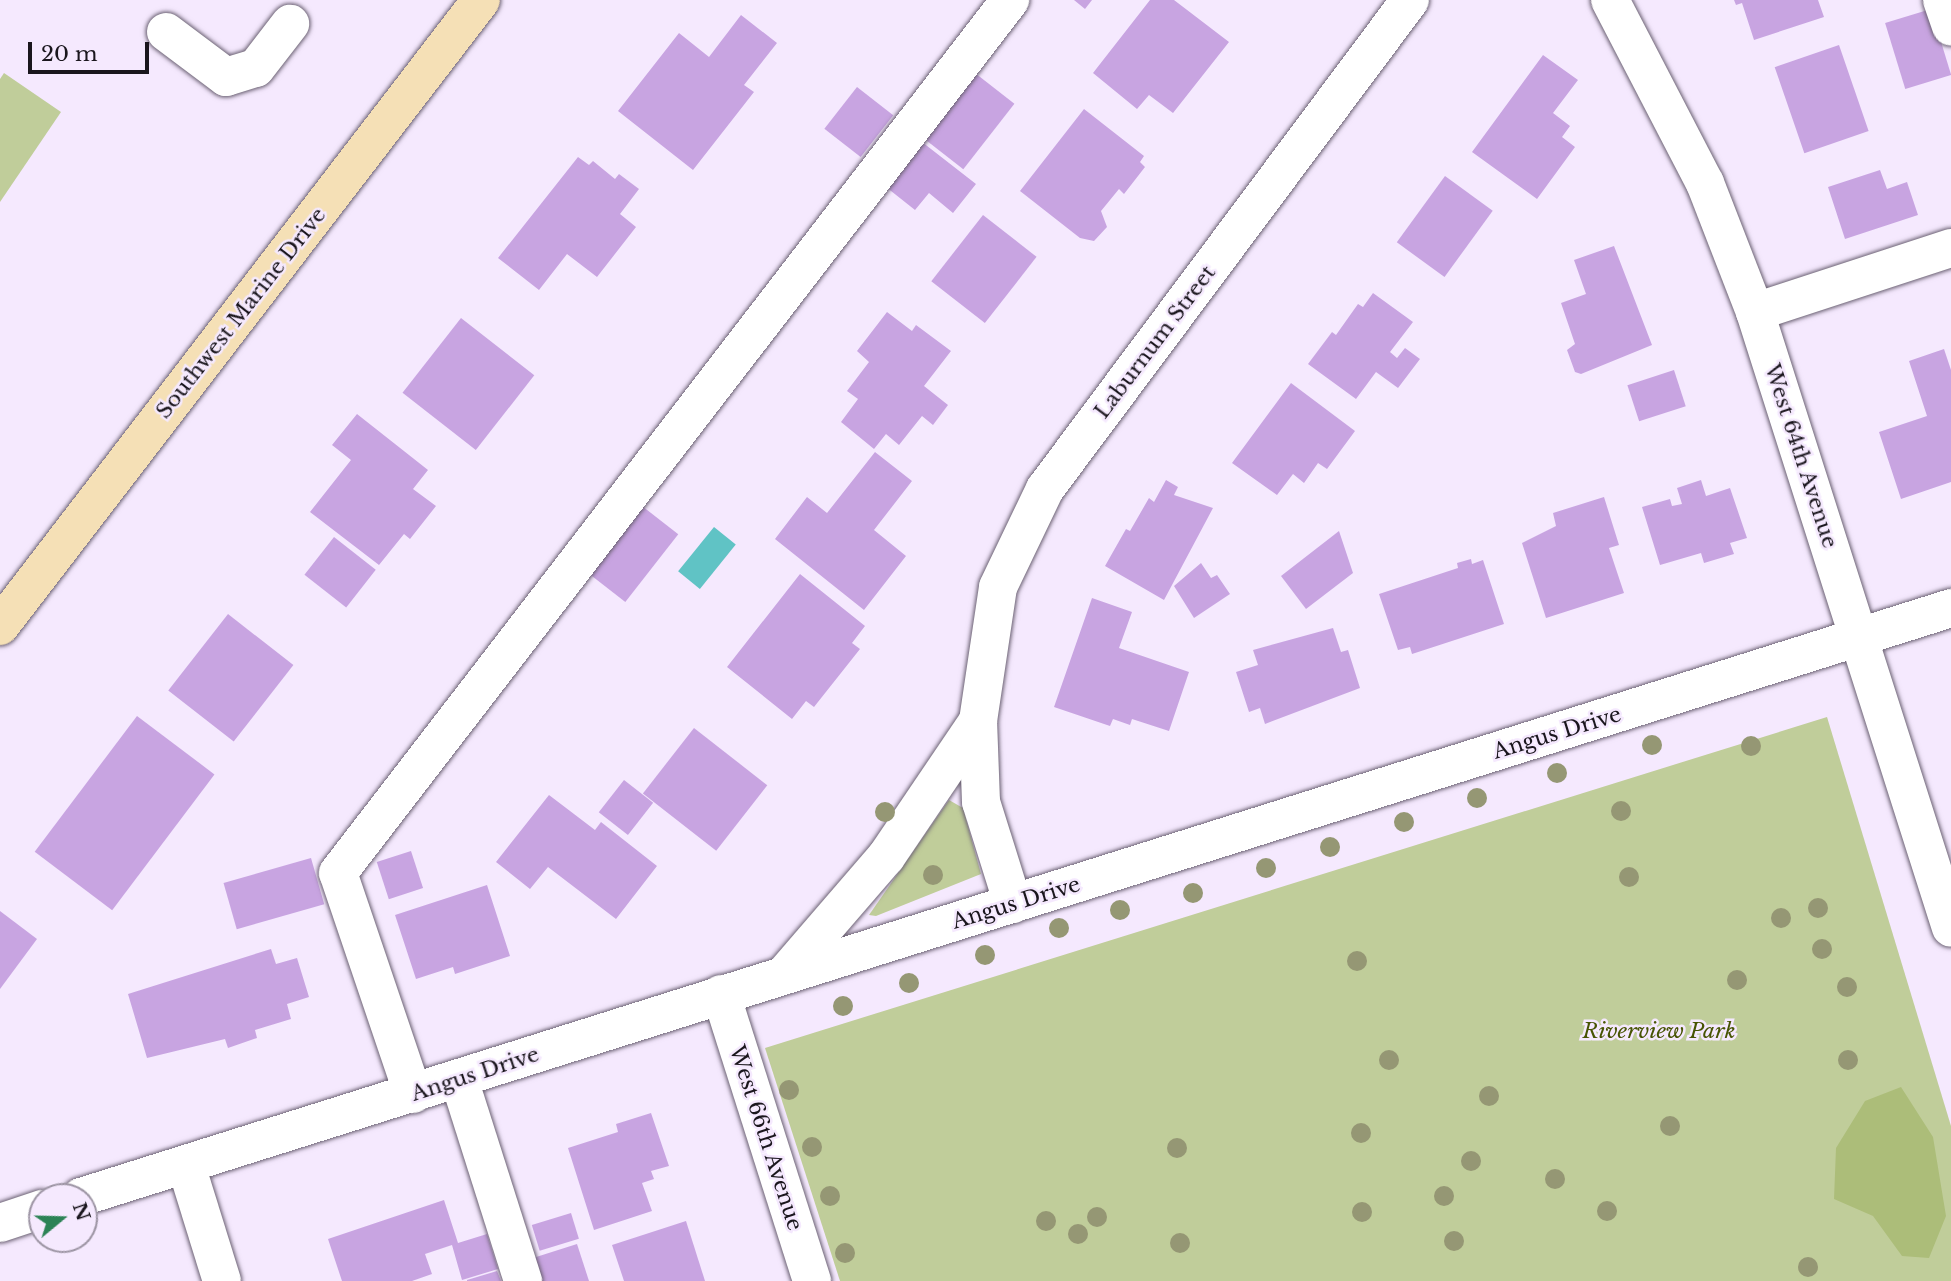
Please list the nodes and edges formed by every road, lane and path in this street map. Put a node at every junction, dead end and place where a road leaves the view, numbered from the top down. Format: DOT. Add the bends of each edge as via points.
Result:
graph roads {
  1 [pos="481,0"];
  2 [pos="1010,0"];
  3 [pos="1410,0"];
  4 [pos="1610,0"];
  5 [pos="1942,0"];
  6 [pos="290,24"];
  7 [pos="1951,26"];
  8 [pos="166,32"];
  9 [pos="1951,248"];
  10 [pos="1755,312"];
  11 [pos="1951,608"];
  12 [pos="0,626"];
  13 [pos="1858,637"];
  14 [pos="978,721"];
  15 [pos="1013,904"];
  16 [pos="1951,928"];
  17 [pos="783,976"];
  18 [pos="721,994"];
  19 [pos="459,1079"];
  20 [pos="413,1094"];
  21 [pos="186,1165"];
  22 [pos="98,1192"];
  23 [pos="28,1214"];
  24 [pos="0,1223"];
  25 [pos="222,1281"];
  26 [pos="523,1281"];
  27 [pos="812,1281"];
  1 -- 12 [label="main road, Southwest Marine Drive"];
  2 -- 20 [label="street" via="338,873"];
  3 -- 14 [label="street, Laburnum Street" via="1045,489 999,587"];
  4 -- 10 [label="street, West 64th Avenue" via="1705,183"];
  5 -- 7 [label="street"];
  6 -- 8 [label="street" via="256,68 226,77"];
  9 -- 10 [label="street"];
  10 -- 13 [label="street, West 64th Avenue"];
  11 -- 13 [label="street, Angus Drive"];
  13 -- 15 [label="street, Angus Drive"];
  13 -- 16 [label="street, West 64th Avenue"];
  14 -- 15 [label="street, Laburnum Street" via="981,802"];
  14 -- 17 [label="street, Laburnum Street" via="886,857"];
  15 -- 17 [label="street, Angus Drive"];
  17 -- 18 [label="street, Angus Drive"];
  18 -- 19 [label="street, Angus Drive"];
  18 -- 27 [label="street, West 66th Avenue"];
  19 -- 20 [label="street, Angus Drive"];
  19 -- 26 [label="street"];
  20 -- 21 [label="street, Angus Drive"];
  21 -- 22 [label="street, Angus Drive"];
  21 -- 25 [label="street"];
  23 -- 24 [label="street"];
}
